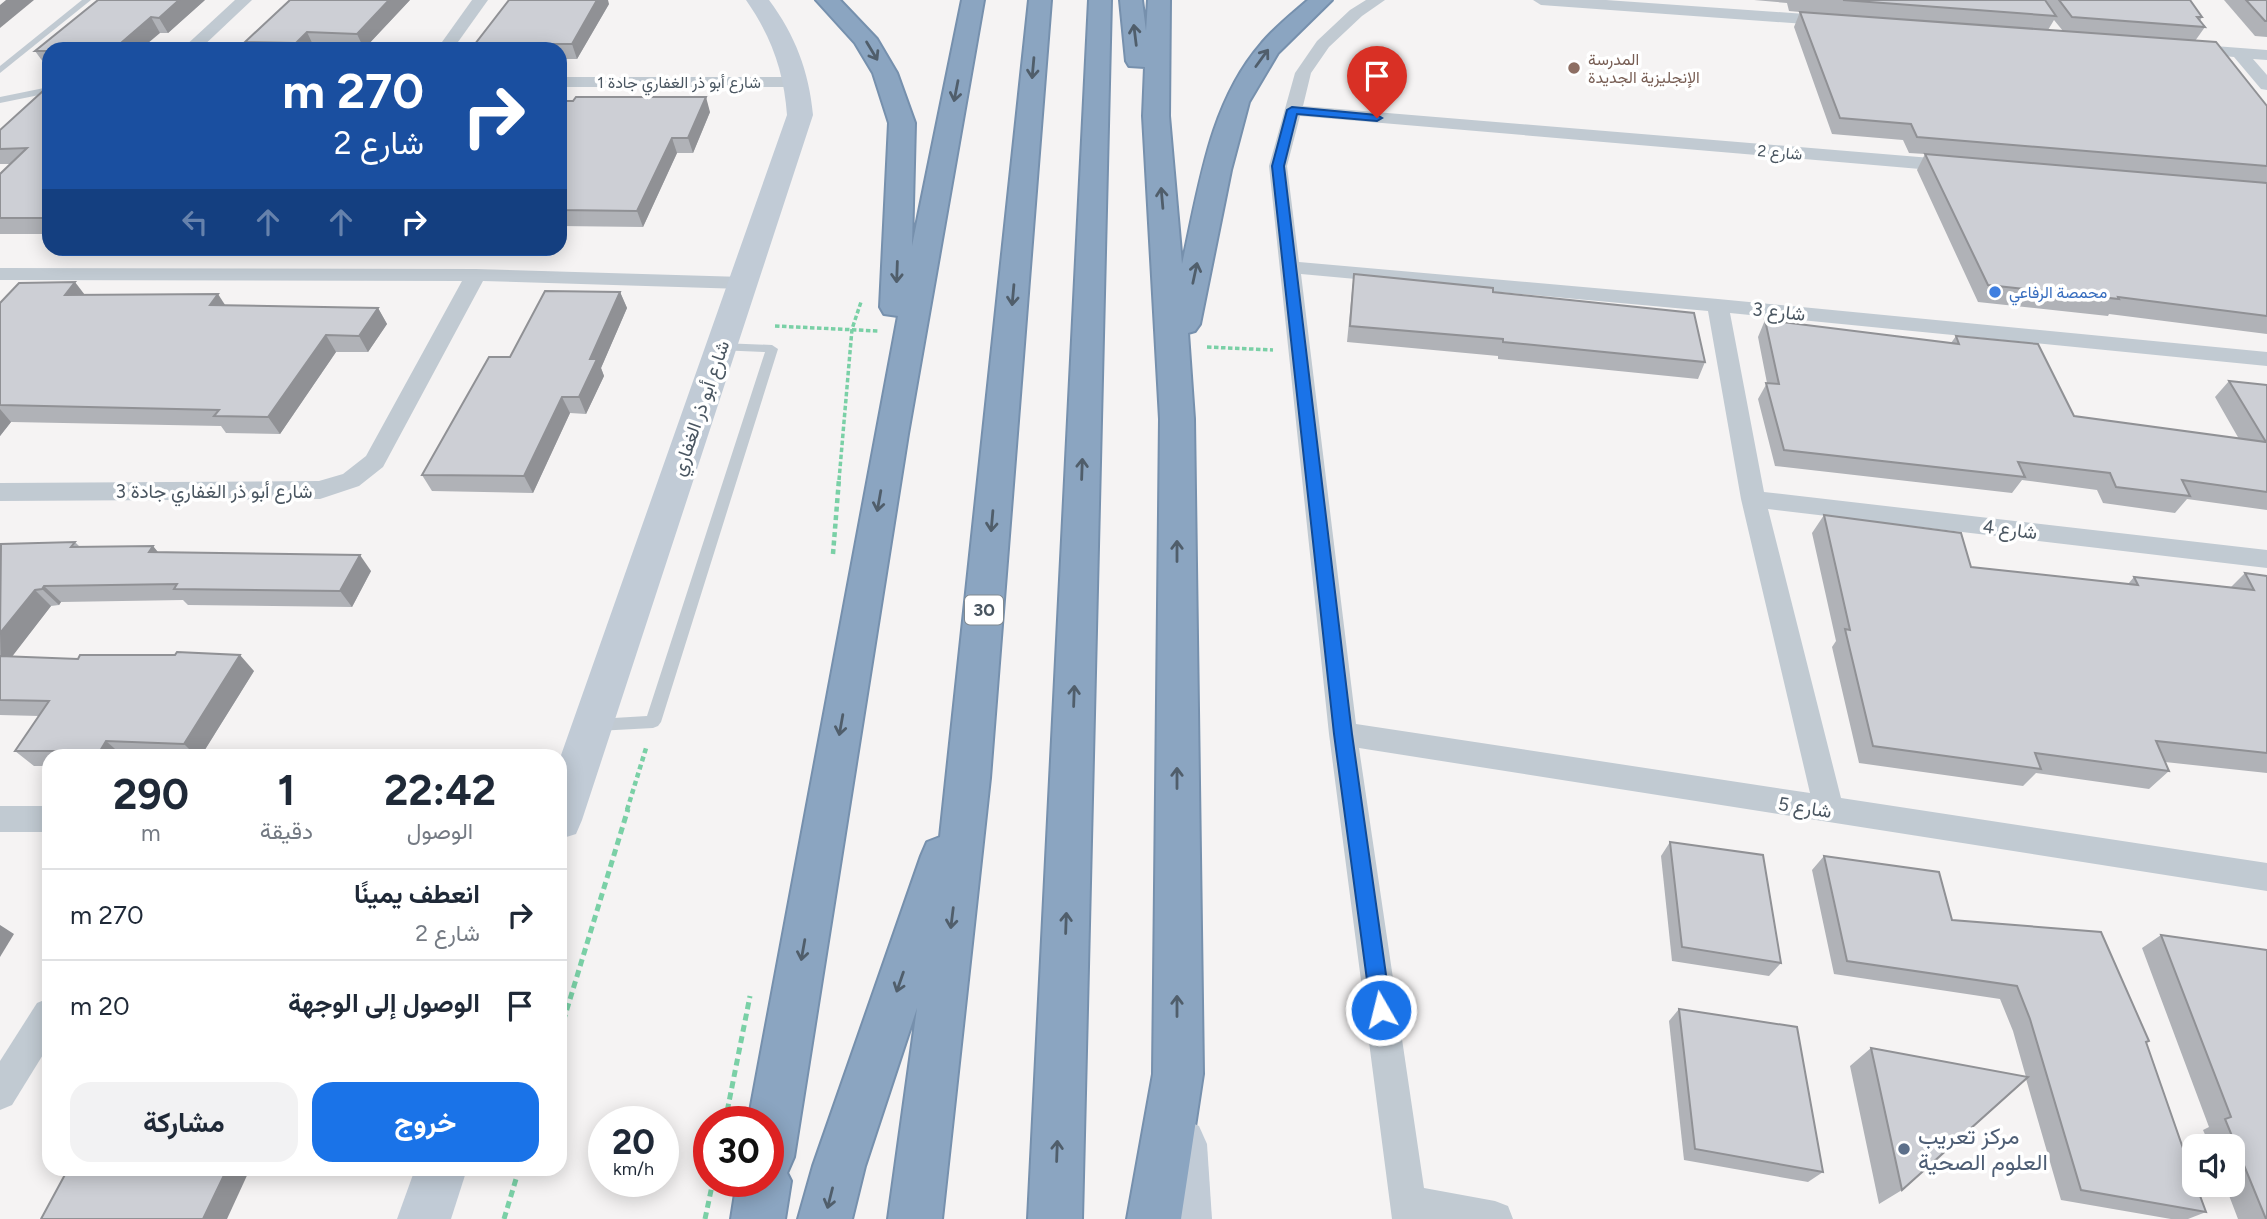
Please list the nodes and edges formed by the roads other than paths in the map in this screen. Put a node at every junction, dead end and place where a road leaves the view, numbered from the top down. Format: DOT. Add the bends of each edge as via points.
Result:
graph roads {
  1 [pos="87,0"];
  2 [pos="244,0"];
  3 [pos="481,0"];
  4 [pos="757,0"];
  5 [pos="827,0"];
  6 [pos="974,0"];
  7 [pos="1040,0"];
  8 [pos="1100,0"];
  9 [pos="1130,0"];
  10 [pos="1159,0"];
  11 [pos="1321,0"];
  12 [pos="1377,0"];
  13 [pos="1541,0"];
  14 [pos="1658,4"];
  15 [pos="1852,22"];
  16 [pos="198,42"];
  17 [pos="450,42"];
  18 [pos="2170,47"];
  19 [pos="2239,52"];
  20 [pos="2267,55"];
  21 [pos="0,69"];
  22 [pos="567,82"];
  23 [pos="798,82"];
  24 [pos="2267,85"];
  25 [pos="42,91"];
  26 [pos="0,100"];
  27 [pos="1292,110"];
  28 [pos="1156,116"];
  29 [pos="1967,167"];
  30 [pos="1290,267"];
  31 [pos="0,274"];
  32 [pos="476,275"];
  33 [pos="743,282"];
  34 [pos="1718,305"];
  35 [pos="725,335"];
  36 [pos="1191,355"];
  37 [pos="2267,359"];
  38 [pos="891,434"];
  39 [pos="0,492"];
  40 [pos="1753,499"];
  41 [pos="2267,559"];
  42 [pos="592,725"];
  43 [pos="1343,734"];
  44 [pos="969,778"];
  45 [pos="567,799"];
  46 [pos="1829,811"];
  47 [pos="0,819"];
  48 [pos="42,819"];
  49 [pos="2267,877"];
  50 [pos="42,1025"];
  51 [pos="1178,1074"];
  52 [pos="0,1093"];
  53 [pos="777,1106"];
  54 [pos="439,1176"];
  55 [pos="761,1197"];
  56 [pos="1409,1212"];
  57 [pos="424,1219"];
  58 [pos="758,1219"];
  59 [pos="825,1219"];
  60 [pos="915,1219"];
  61 [pos="1055,1219"];
  62 [pos="1154,1219"];
  63 [pos="1185,1219"];
  64 [pos="1495,1219"];
  1 -- 21 [label="lane"];
  2 -- 16 [label="street"];
  3 -- 17 [label="street"];
  4 -- 23 [label="street, شارع أبو ذر الغفاري" via="783,40"];
  5 -- 38 [label="highway, one-way" via="865,39 885,74 902,123"];
  6 -- 38 [label="highway, one-way"];
  7 -- 44 [label="highway, 30, one-way"];
  61 -- 8 [label="highway, one-way"];
  28 -- 9 [label="highway, one-way" via="1142,81"];
  10 -- 28 [label="highway"];
  36 -- 11 [label="highway, one-way" via="1217,170 1236,102 1270,47"];
  12 -- 27 [label="street" via="1323,44 1303,73"];
  13 -- 14 [label="street"];
  14 -- 15 [label="street"];
  18 -- 19 [label="street"];
  19 -- 20 [label="street"];
  19 -- 24 [label="street"];
  22 -- 23 [label="street, شارع أبو ذر الغفاري جادة 1"];
  23 -- 33 [label="street, شارع أبو ذر الغفاري" via="800,115"];
  25 -- 26 [label="lane"];
  27 -- 29 [label="street, شارع 2"];
  27 -- 30 [label="street" via="1278,166"];
  36 -- 28 [label="highway, one-way"];
  30 -- 34 [label="street, شارع 3"];
  30 -- 43 [label="street"];
  31 -- 32 [label="street"];
  32 -- 33 [label="street"];
  32 -- 39 [label="street, شارع أبو ذر الغفاري جادة 3" via="375,461 352,481 320,491"];
  33 -- 35 [label="street, شارع أبو ذر الغفاري"];
  34 -- 37 [label="street, شارع 3"];
  34 -- 40 [label="street"];
  35 -- 42 [label="street, شارع أبو ذر الغفاري"];
  35 -- 42 [label="lane" via="772,349 653,722"];
  51 -- 36 [label="highway, one-way"];
  38 -- 53 [label="highway, one-way"];
  40 -- 41 [label="street, شارع 4"];
  40 -- 46 [label="street"];
  42 -- 45 [label="street, شارع أبو ذر الغفاري"];
  43 -- 46 [label="street, شارع 5"];
  43 -- 56 [label="street"];
  44 -- 59 [label="highway, one-way"];
  44 -- 60 [label="highway, 30, one-way"];
  46 -- 49 [label="street, شارع 5"];
  47 -- 48 [label="street"];
  50 -- 52 [label="street"];
  51 -- 62 [label="highway"];
  51 -- 63 [label="street"];
  54 -- 57 [label="street"];
  55 -- 58 [label="highway"];
  56 -- 64 [label="street"];
}
